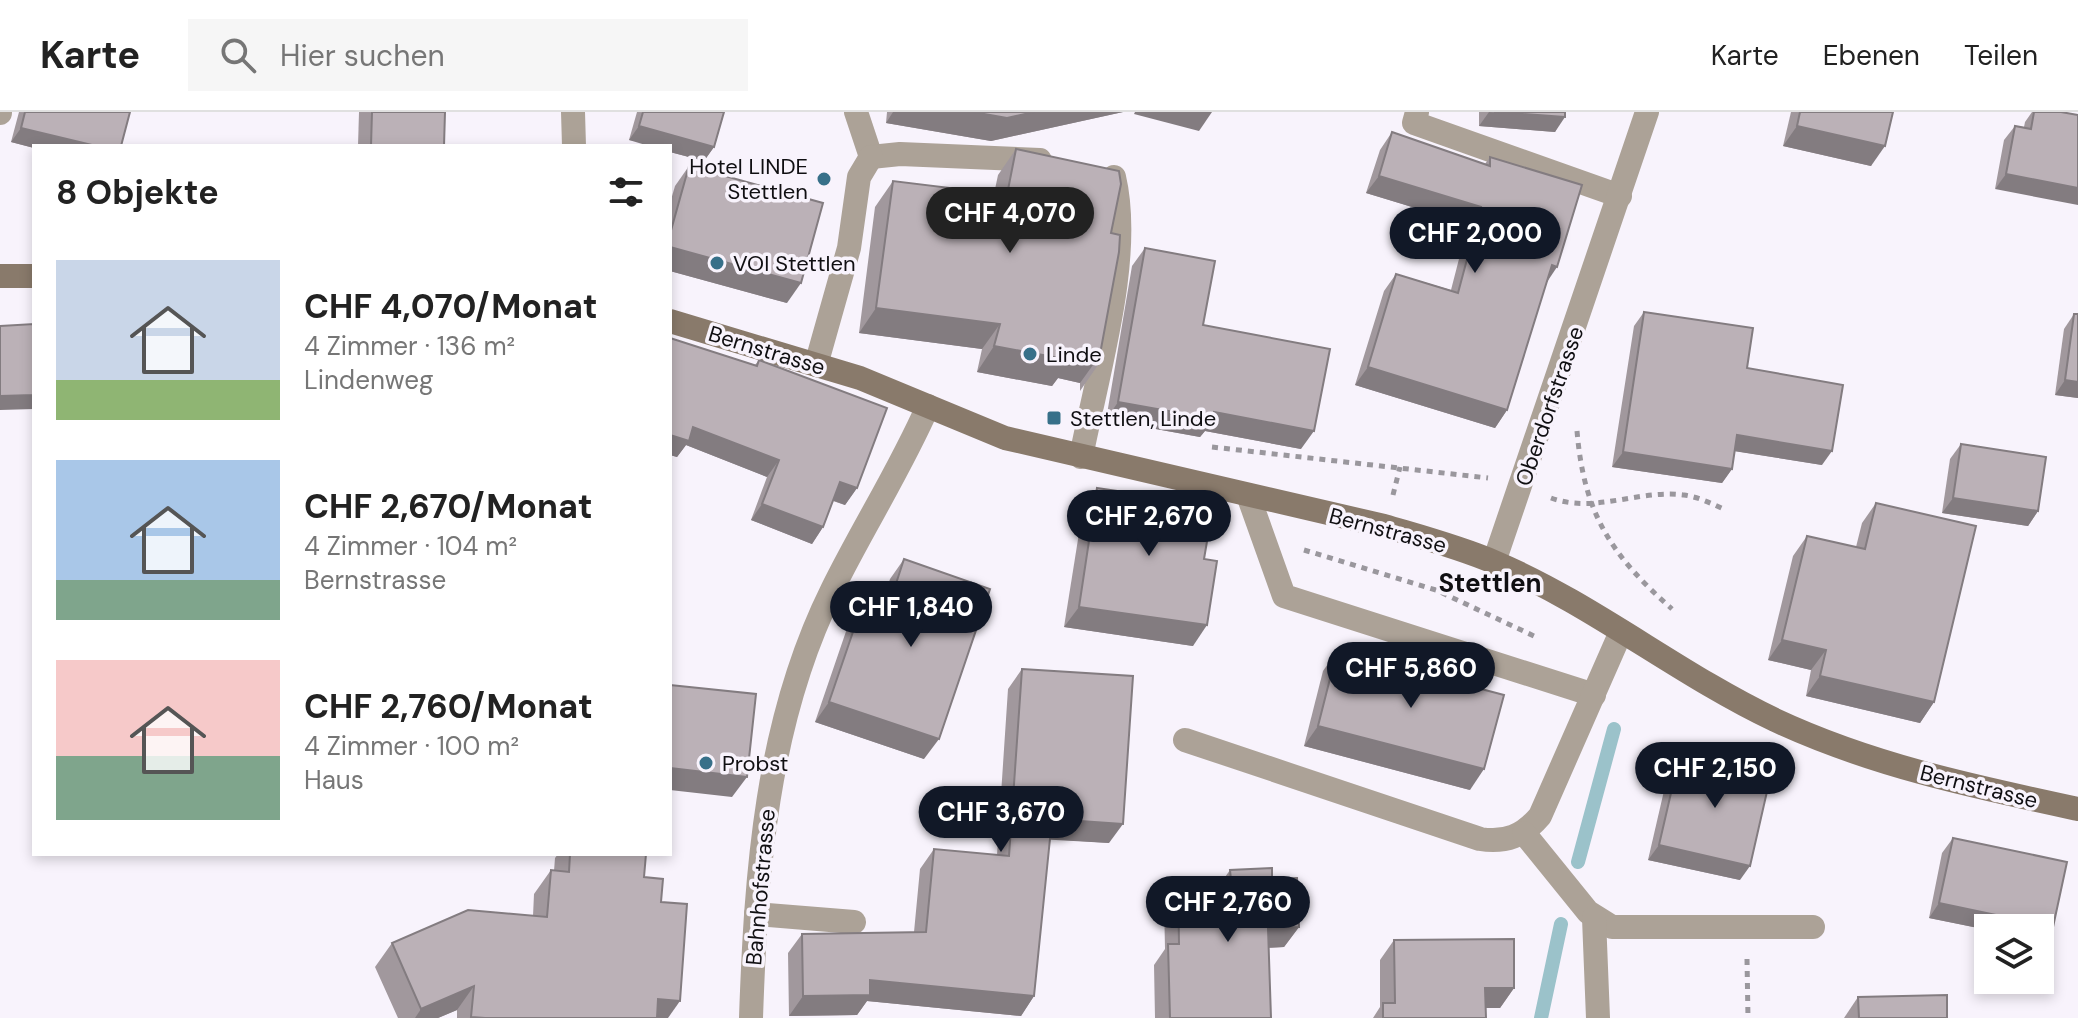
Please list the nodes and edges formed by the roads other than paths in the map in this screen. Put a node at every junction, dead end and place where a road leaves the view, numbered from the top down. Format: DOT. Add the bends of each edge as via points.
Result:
graph roads {
  1 [pos="573,112"];
  2 [pos="856,112"];
  3 [pos="1417,112"];
  4 [pos="1647,112"];
  5 [pos="574,144"];
  6 [pos="871,157"];
  7 [pos="1067,163"];
  8 [pos="1106,174"];
  9 [pos="1620,196"];
  10 [pos="0,276"];
  11 [pos="32,276"];
  12 [pos="672,322"];
  13 [pos="816,365"];
  14 [pos="928,406"];
  15 [pos="1081,457"];
  16 [pos="1248,495"];
  17 [pos="1494,562"];
  18 [pos="1620,634"];
  19 [pos="1594,695"];
  20 [pos="1185,740"];
  21 [pos="2078,809"];
  22 [pos="1524,833"];
  23 [pos="756,914"];
  24 [pos="1594,918"];
  25 [pos="854,922"];
  26 [pos="1813,927"];
  27 [pos="751,1018"];
  28 [pos="1598,1018"];
  1 -- 5 [label="street"];
  2 -- 6 [label="street"];
  3 -- 9 [label="street" via="1414,123"];
  4 -- 9 [label="street, Oberdorfstrasse"];
  6 -- 7 [label="street" via="1011,157"];
  6 -- 13 [label="street" via="859,177 849,248"];
  8 -- 15 [label="street" via="1122,223 1119,262"];
  9 -- 17 [label="street, Oberdorfstrasse"];
  10 -- 11 [label="main road"];
  12 -- 13 [label="main road, Bernstrasse"];
  13 -- 14 [label="main road, Bernstrasse"];
  14 -- 15 [label="main road, Bernstrasse" via="1005,438"];
  14 -- 23 [label="street, Bahnhofstrasse" via="831,591 806,656 778,747 762,833"];
  15 -- 16 [label="main road, Bernstrasse"];
  16 -- 17 [label="main road, Bernstrasse" via="1384,526"];
  16 -- 19 [label="street" via="1284,596"];
  17 -- 18 [label="main road, Bernstrasse"];
  18 -- 19 [label="street"];
  18 -- 21 [label="main road, Bernstrasse" via="1716,689 1831,744 1962,783"];
  19 -- 22 [label="street" via="1547,802"];
  20 -- 22 [label="street" via="1480,839 1505,840"];
  22 -- 24 [label="street"];
  23 -- 25 [label="street"];
  23 -- 27 [label="street, Bahnhofstrasse"];
  24 -- 26 [label="street" via="1625,928"];
  24 -- 28 [label="street"];
}
